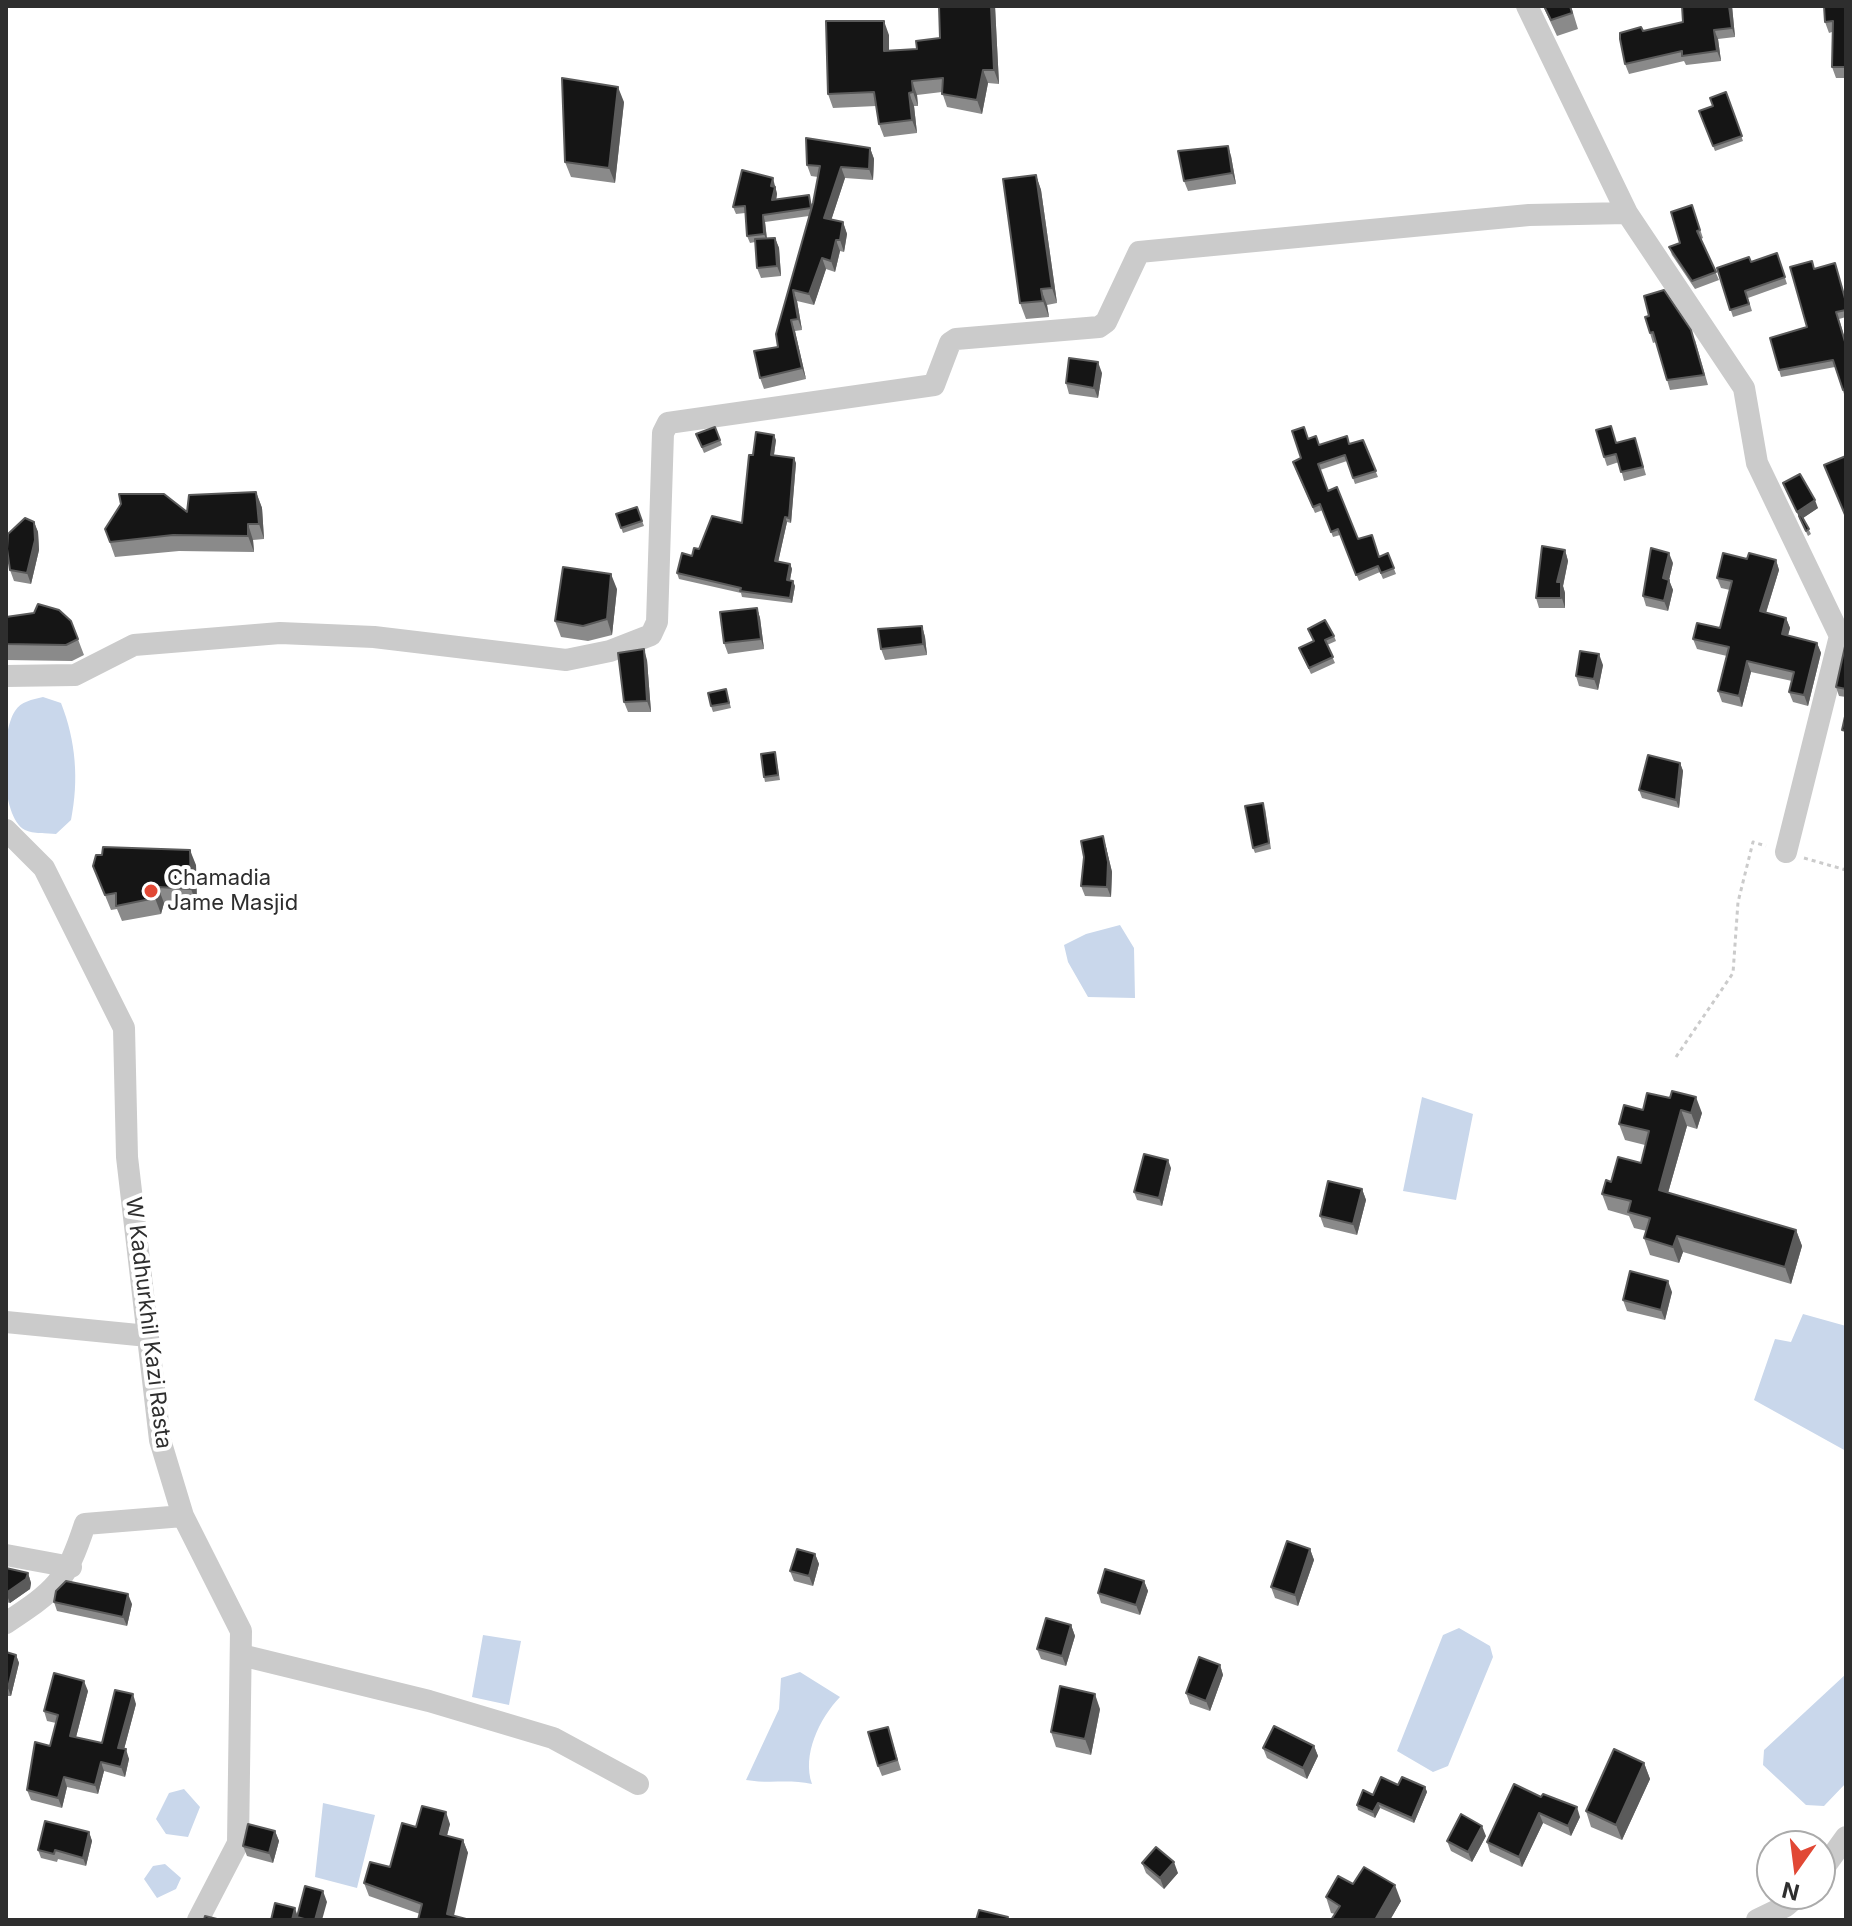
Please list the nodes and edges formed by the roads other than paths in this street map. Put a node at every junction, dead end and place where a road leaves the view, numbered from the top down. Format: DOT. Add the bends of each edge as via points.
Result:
graph roads {
  1 [pos="1527,6"];
  2 [pos="1627,213"];
  3 [pos="7,680"];
  4 [pos="6,830"];
  5 [pos="1786,852"];
  6 [pos="6,1322"];
  7 [pos="148,1336"];
  8 [pos="183,1516"];
  9 [pos="6,1555"];
  10 [pos="71,1567"];
  11 [pos="6,1623"];
  12 [pos="241,1655"];
  13 [pos="638,1784"];
  14 [pos="1778,1910"];
  15 [pos="198,1920"];
  16 [pos="1757,1920"];
  1 -- 2 [label="street"];
  2 -- 3 [label="street" via="1529,215 1139,252 1099,327 956,339 934,385 668,423 663,433 657,622 651,635 610,651 566,660 374,637 280,633 134,645 75,675"];
  2 -- 5 [label="street" via="1744,388 1757,463 1840,636"];
  4 -- 7 [label="street, W Kadhurkhil Kazi Rasta" via="44,868 124,1028 127,1157"];
  6 -- 7 [label="street"];
  7 -- 8 [label="street, W Kadhurkhil Kazi Rasta" via="160,1440"];
  8 -- 10 [label="street" via="85,1524"];
  8 -- 12 [label="street, W Kadhurkhil Kazi Rasta" via="241,1631"];
  9 -- 10 [label="street"];
  10 -- 11 [label="street" via="50,1593"];
  12 -- 13 [label="street" via="553,1738"];
  12 -- 15 [label="street, W Kadhurkhil Kazi Rasta" via="238,1843"];
  14 -- 16 [label="street"];
}
